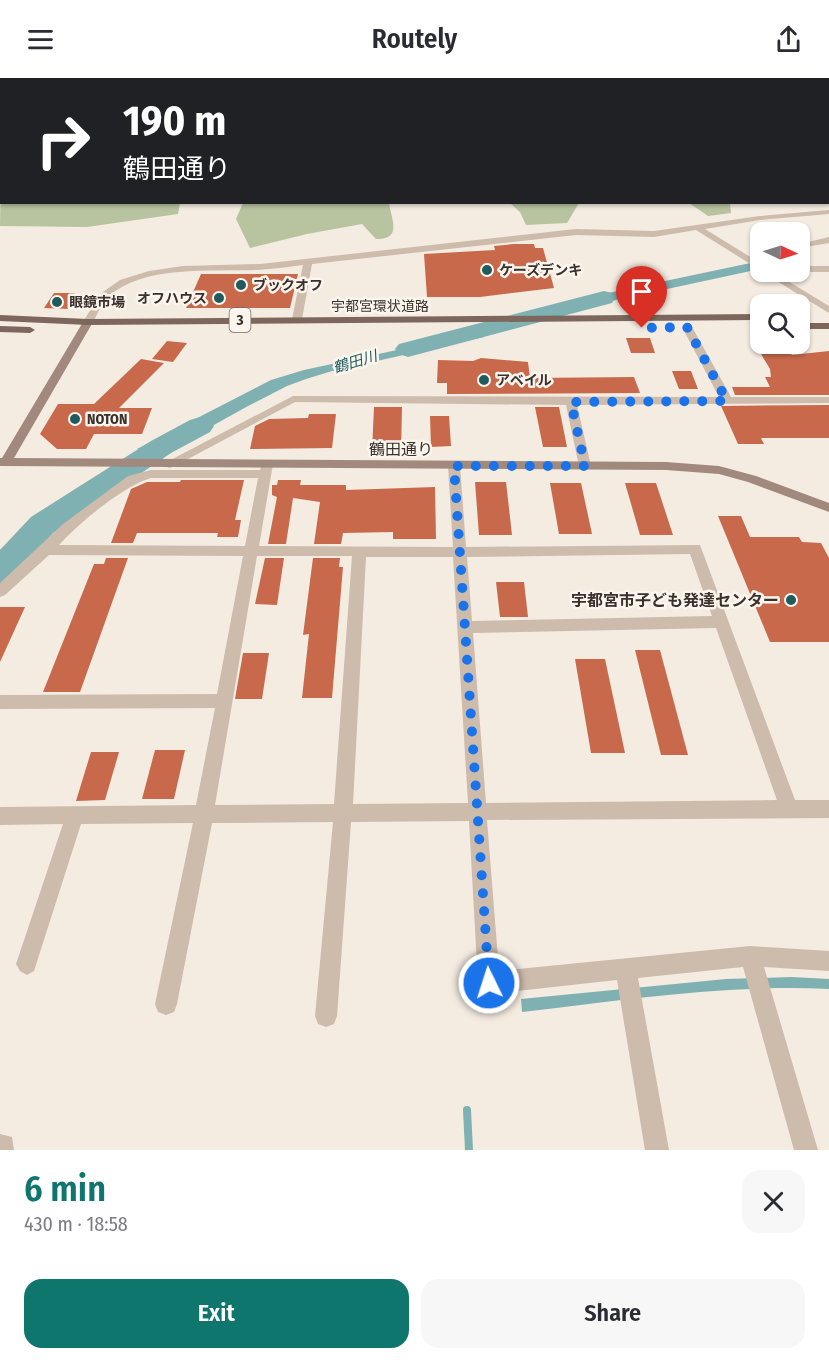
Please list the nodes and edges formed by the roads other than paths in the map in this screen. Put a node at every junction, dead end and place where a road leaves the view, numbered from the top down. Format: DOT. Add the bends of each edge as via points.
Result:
graph roads {
  1 [pos="829,212"];
  2 [pos="698,228"];
  3 [pos="829,240"];
  4 [pos="810,244"];
  5 [pos="750,257"];
  6 [pos="746,258"];
  7 [pos="750,261"];
  8 [pos="308,262"];
  9 [pos="810,269"];
  10 [pos="829,269"];
  11 [pos="784,282"];
  12 [pos="829,310"];
  13 [pos="810,316"];
  14 [pos="829,316"];
  15 [pos="750,317"];
  16 [pos="0,318"];
  17 [pos="297,319"];
  18 [pos="85,326"];
  19 [pos="810,326"];
  20 [pos="829,326"];
  21 [pos="687,327"];
  22 [pos="750,327"];
  23 [pos="0,329"];
  24 [pos="829,400"];
  25 [pos="727,401"];
  26 [pos="571,402"];
  27 [pos="3,462"];
  28 [pos="169,464"];
  29 [pos="454,466"];
  30 [pos="585,466"];
  31 [pos="266,469"];
  32 [pos="829,508"];
  33 [pos="46,550"];
  34 [pos="251,551"];
  35 [pos="359,552"];
  36 [pos="460,552"];
  37 [pos="0,591"];
  38 [pos="721,622"];
  39 [pos="465,627"];
  40 [pos="224,700"];
  41 [pos="0,702"];
  42 [pos="829,808"];
  43 [pos="789,809"];
  44 [pos="478,811"];
  45 [pos="343,812"];
  46 [pos="204,814"];
  47 [pos="75,815"];
  48 [pos="0,816"];
  49 [pos="750,956"];
  50 [pos="829,961"];
  51 [pos="27,964"];
  52 [pos="626,970"];
  53 [pos="165,1004"];
  54 [pos="326,1016"];
  55 [pos="657,1150"];
  56 [pos="806,1150"];
  1 -- 2 [label="street"];
  2 -- 6 [label="street"];
  2 -- 8 [label="street" via="654,234 576,232"];
  3 -- 4 [label="street"];
  5 -- 6 [label="street"];
  6 -- 7 [label="street"];
  8 -- 17 [label="street"];
  8 -- 18 [label="street" via="149,274 123,282 103,296"];
  9 -- 10 [label="street"];
  11 -- 12 [label="street"];
  13 -- 14 [label="main road"];
  15 -- 17 [label="main road, 宇都宮環状道路 / 3"];
  16 -- 18 [label="main road, 宇都宮環状道路 / 3"];
  17 -- 18 [label="main road, 宇都宮環状道路 / 3"];
  18 -- 21 [label="main road, 宇都宮環状道路 / 3"];
  18 -- 23 [label="main road, 宇都宮環状道路 / 3"];
  18 -- 27 [label="street"];
  19 -- 20 [label="main road"];
  21 -- 22 [label="main road, 宇都宮環状道路 / 3"];
  21 -- 25 [label="street"];
  24 -- 25 [label="street"];
  25 -- 26 [label="street"];
  26 -- 28 [label="street" via="293,399"];
  26 -- 30 [label="street"];
  27 -- 28 [label="street, 鶴田通り"];
  28 -- 31 [label="street, 鶴田通り"];
  29 -- 30 [label="street, 鶴田通り"];
  29 -- 31 [label="street, 鶴田通り"];
  29 -- 36 [label="street"];
  30 -- 32 [label="street, 鶴田通り" via="719,470"];
  31 -- 33 [label="street" via="151,474 132,479 68,527"];
  31 -- 34 [label="street"];
  33 -- 34 [label="street"];
  33 -- 37 [label="street"];
  34 -- 35 [label="street"];
  34 -- 40 [label="street"];
  35 -- 36 [label="street"];
  35 -- 45 [label="street"];
  36 -- 38 [label="street" via="695,549"];
  36 -- 39 [label="street"];
  38 -- 39 [label="street"];
  38 -- 43 [label="street"];
  39 -- 44 [label="street"];
  40 -- 41 [label="street"];
  40 -- 46 [label="street"];
  42 -- 43 [label="street"];
  43 -- 44 [label="street"];
  44 -- 45 [label="street"];
  44 -- 52 [label="street" via="489,983"];
  45 -- 46 [label="street"];
  45 -- 54 [label="street"];
  46 -- 47 [label="street"];
  46 -- 53 [label="street"];
  47 -- 48 [label="street"];
  47 -- 51 [label="street"];
  49 -- 50 [label="street"];
  49 -- 52 [label="street"];
  49 -- 56 [label="street"];
  52 -- 55 [label="street"];
}
